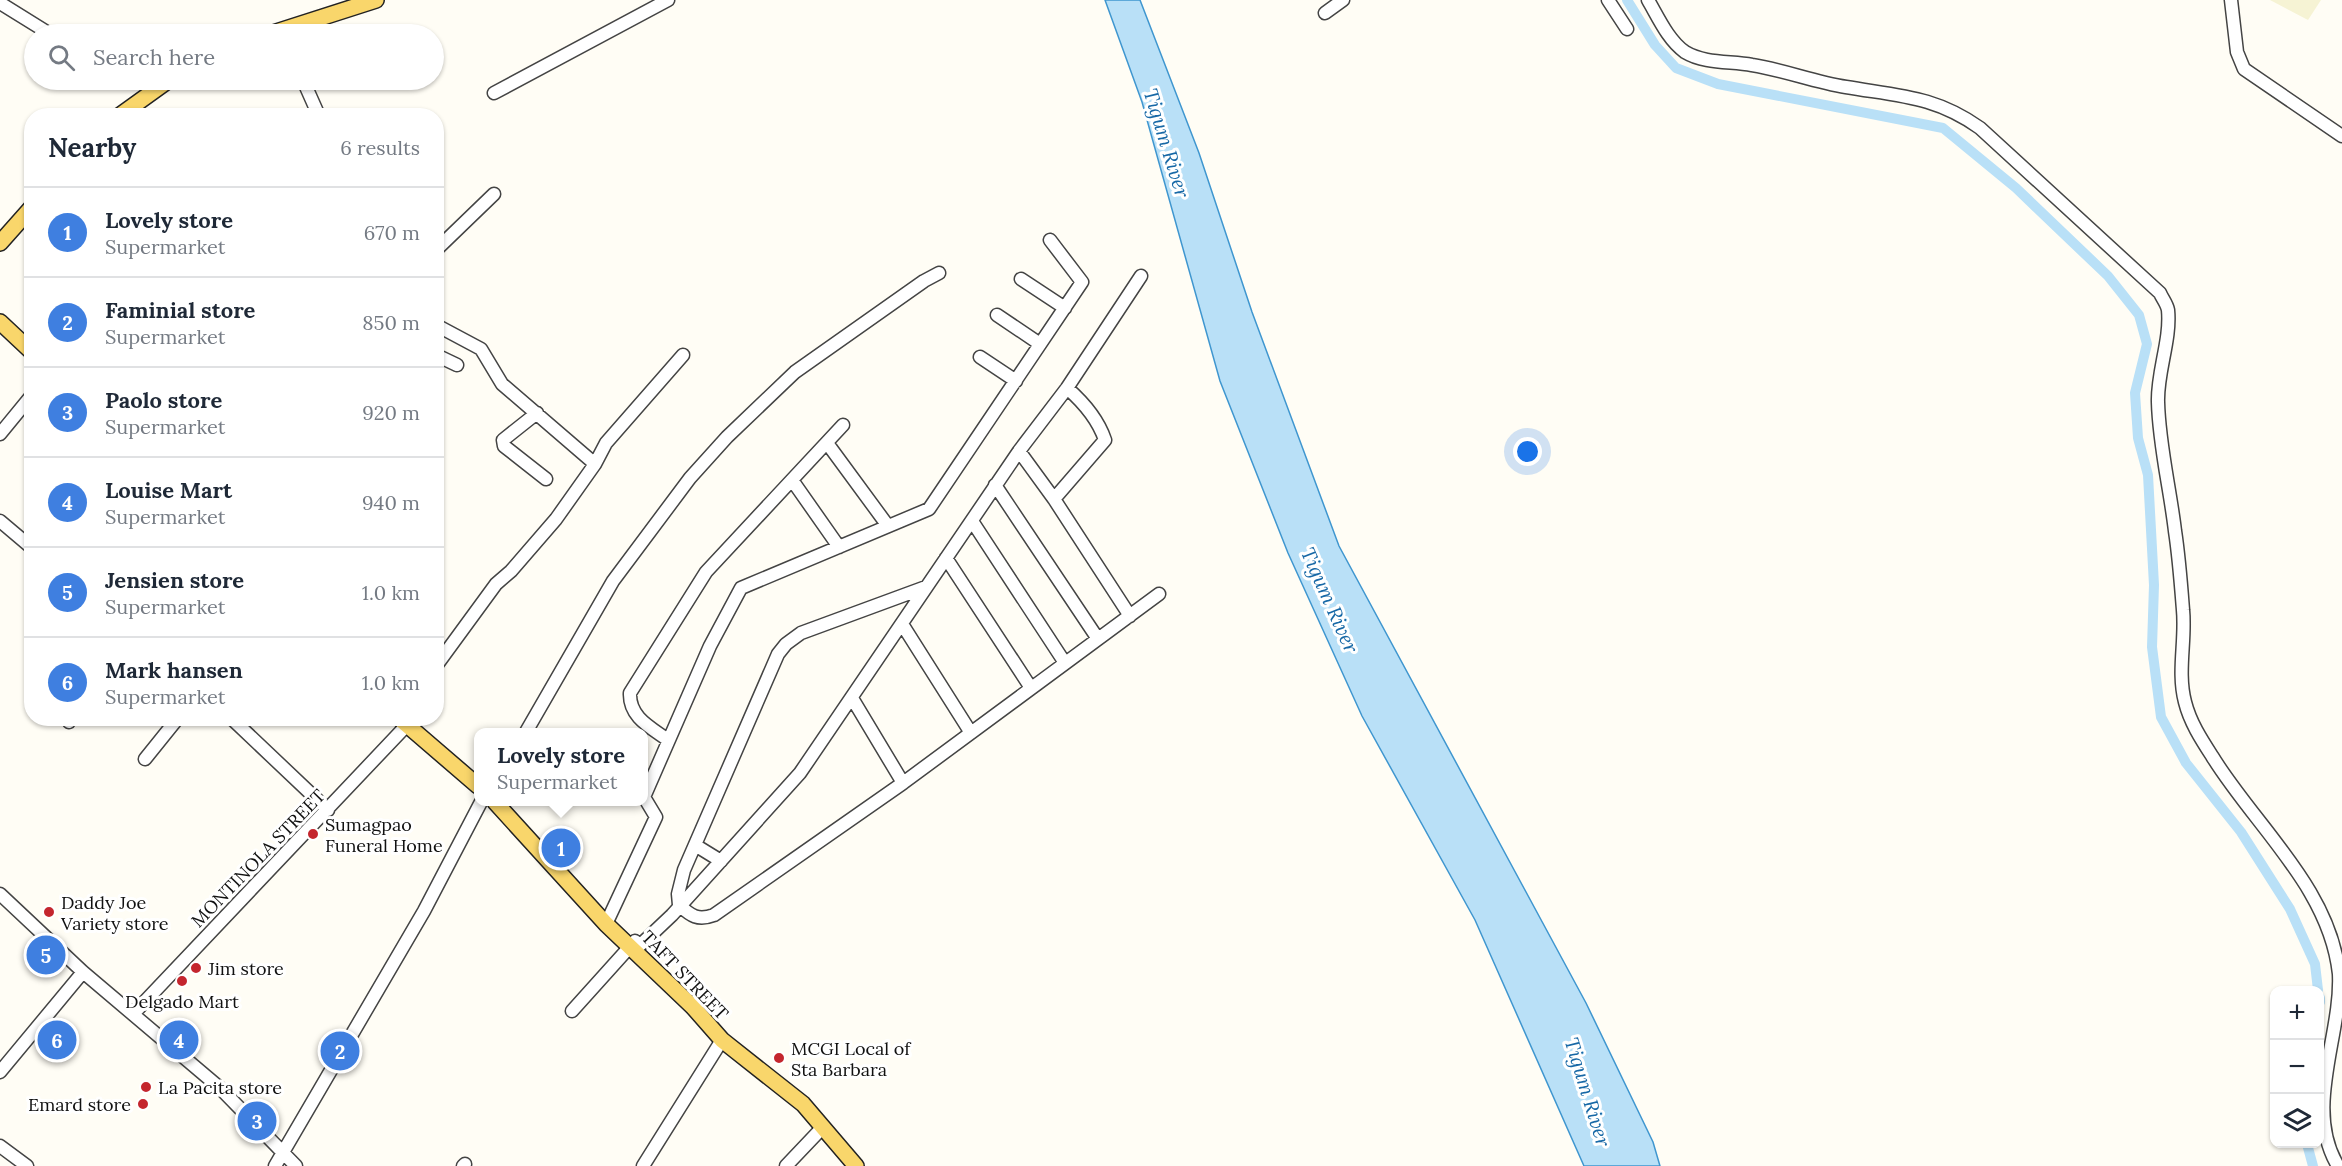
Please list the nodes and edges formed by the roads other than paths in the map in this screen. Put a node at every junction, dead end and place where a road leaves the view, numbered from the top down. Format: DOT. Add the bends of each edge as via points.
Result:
graph roads {
  1 [pos="376,0"];
  2 [pos="668,0"];
  3 [pos="1343,0"];
  4 [pos="1608,0"];
  5 [pos="1648,0"];
  6 [pos="2231,0"];
  7 [pos="0,3"];
  8 [pos="1325,13"];
  9 [pos="34,24"];
  10 [pos="305,24"];
  11 [pos="1627,29"];
  12 [pos="155,90"];
  13 [pos="307,90"];
  14 [pos="494,93"];
  15 [pos="130,108"];
  16 [pos="315,108"];
  17 [pos="2342,136"];
  18 [pos="494,194"];
  19 [pos="24,216"];
  20 [pos="1050,240"];
  21 [pos="444,242"];
  22 [pos="0,243"];
  23 [pos="939,273"];
  24 [pos="1141,276"];
  25 [pos="1021,279"];
  26 [pos="1065,308"];
  27 [pos="997,315"];
  28 [pos="0,322"];
  29 [pos="444,329"];
  30 [pos="24,344"];
  31 [pos="1040,344"];
  32 [pos="683,355"];
  33 [pos="980,357"];
  34 [pos="444,359"];
  35 [pos="457,365"];
  36 [pos="1016,381"];
  37 [pos="1067,388"];
  38 [pos="24,405"];
  39 [pos="537,413"];
  40 [pos="843,425"];
  41 [pos="0,434"];
  42 [pos="827,443"];
  43 [pos="1019,451"];
  44 [pos="595,464"];
  45 [pos="546,479"];
  46 [pos="792,480"];
  47 [pos="996,485"];
  48 [pos="1054,499"];
  49 [pos="972,520"];
  50 [pos="0,521"];
  51 [pos="888,526"];
  52 [pos="24,541"];
  53 [pos="839,547"];
  54 [pos="946,558"];
  55 [pos="926,587"];
  56 [pos="1159,594"];
  57 [pos="1130,616"];
  58 [pos="902,624"];
  59 [pos="1098,639"];
  60 [pos="444,655"];
  61 [pos="1065,663"];
  62 [pos="1031,688"];
  63 [pos="852,698"];
  64 [pos="172,726"];
  65 [pos="239,726"];
  66 [pos="397,726"];
  67 [pos="407,726"];
  68 [pos="528,728"];
  69 [pos="971,733"];
  70 [pos="668,740"];
  71 [pos="145,759"];
  72 [pos="474,783"];
  73 [pos="903,783"];
  74 [pos="648,788"];
  75 [pos="648,804"];
  76 [pos="478,806"];
  77 [pos="501,806"];
  78 [pos="328,810"];
  79 [pos="695,845"];
  80 [pos="722,861"];
  81 [pos="0,894"];
  82 [pos="679,905"];
  83 [pos="606,924"];
  84 [pos="632,948"];
  85 [pos="84,972"];
  86 [pos="572,1011"];
  87 [pos="134,1013"];
  88 [pos="722,1040"];
  89 [pos="2,1068"];
  90 [pos="823,1127"];
  91 [pos="0,1146"];
  92 [pos="283,1153"];
  93 [pos="27,1166"];
  94 [pos="274,1166"];
  95 [pos="296,1166"];
  96 [pos="643,1166"];
  97 [pos="786,1166"];
  98 [pos="856,1166"];
  99 [pos="2338,1166"];
  1 -- 10 [label="main road"];
  2 -- 14 [label="street"];
  3 -- 8 [label="street"];
  4 -- 11 [label="street"];
  5 -- 99 [label="street" via="1675,43 1697,58 1877,90 1941,105 1960,114 2160,293 2168,308 2158,400 2183,614 2181,683 2196,730 2322,913 2339,975 2325,1106 2326,1135"];
  6 -- 17 [label="street" via="2237,52 2244,69"];
  7 -- 9 [label="street"];
  12 -- 15 [label="main road"];
  13 -- 16 [label="street"];
  18 -- 21 [label="street"];
  19 -- 22 [label="main road"];
  20 -- 26 [label="street" via="1082,282"];
  23 -- 68 [label="street" via="795,372 697,470 613,581"];
  24 -- 37 [label="street"];
  25 -- 26 [label="street"];
  26 -- 31 [label="street"];
  27 -- 31 [label="street"];
  28 -- 30 [label="main road"];
  29 -- 39 [label="street" via="481,349 496,377"];
  31 -- 36 [label="street"];
  32 -- 44 [label="street" via="606,443"];
  33 -- 36 [label="street"];
  34 -- 35 [label="street"];
  36 -- 51 [label="street" via="929,509"];
  37 -- 43 [label="street"];
  37 -- 48 [label="street" via="1084,404 1105,440"];
  38 -- 41 [label="street"];
  39 -- 44 [label="street"];
  39 -- 45 [label="street" via="503,440 504,446"];
  40 -- 42 [label="street"];
  42 -- 46 [label="street"];
  42 -- 51 [label="street"];
  43 -- 47 [label="street"];
  43 -- 48 [label="street"];
  44 -- 60 [label="street" via="556,519 496,584"];
  46 -- 53 [label="street"];
  46 -- 70 [label="street" via="706,572 630,693 630,703 638,718"];
  47 -- 49 [label="street"];
  47 -- 59 [label="street"];
  48 -- 57 [label="street"];
  49 -- 54 [label="street"];
  49 -- 61 [label="street"];
  50 -- 52 [label="street"];
  51 -- 53 [label="street"];
  53 -- 70 [label="street" via="741,588"];
  54 -- 55 [label="street"];
  54 -- 62 [label="street"];
  55 -- 58 [label="street"];
  55 -- 79 [label="street" via="801,633 786,644 778,654"];
  56 -- 57 [label="street"];
  57 -- 59 [label="street"];
  58 -- 63 [label="street"];
  58 -- 69 [label="street"];
  59 -- 61 [label="street"];
  61 -- 62 [label="street"];
  62 -- 69 [label="street"];
  63 -- 73 [label="street"];
  63 -- 80 [label="street" via="800,773"];
  64 -- 71 [label="street"];
  65 -- 78 [label="street"];
  66 -- 78 [label="street, MONTINOLA STREET"];
  67 -- 72 [label="main road"];
  69 -- 73 [label="street"];
  70 -- 74 [label="street"];
  73 -- 82 [label="street" via="714,915 702,920"];
  75 -- 83 [label="street" via="656,818"];
  76 -- 92 [label="street" via="424,911"];
  77 -- 83 [label="main road, TAFT STREET"];
  78 -- 87 [label="street, MONTINOLA STREET"];
  79 -- 80 [label="street"];
  79 -- 82 [label="street" via="680,886"];
  80 -- 82 [label="street"];
  81 -- 85 [label="street"];
  82 -- 84 [label="street" via="659,915"];
  83 -- 84 [label="main road, TAFT STREET"];
  84 -- 86 [label="street"];
  84 -- 88 [label="main road, TAFT STREET"];
  85 -- 87 [label="street"];
  85 -- 89 [label="street"];
  87 -- 92 [label="street" via="220,1088"];
  88 -- 90 [label="main road, TAFT STREET" via="802,1104"];
  88 -- 96 [label="street"];
  90 -- 97 [label="street"];
  90 -- 98 [label="main road, TAFT STREET"];
  91 -- 93 [label="street"];
  92 -- 94 [label="street"];
  92 -- 95 [label="street"];
}
